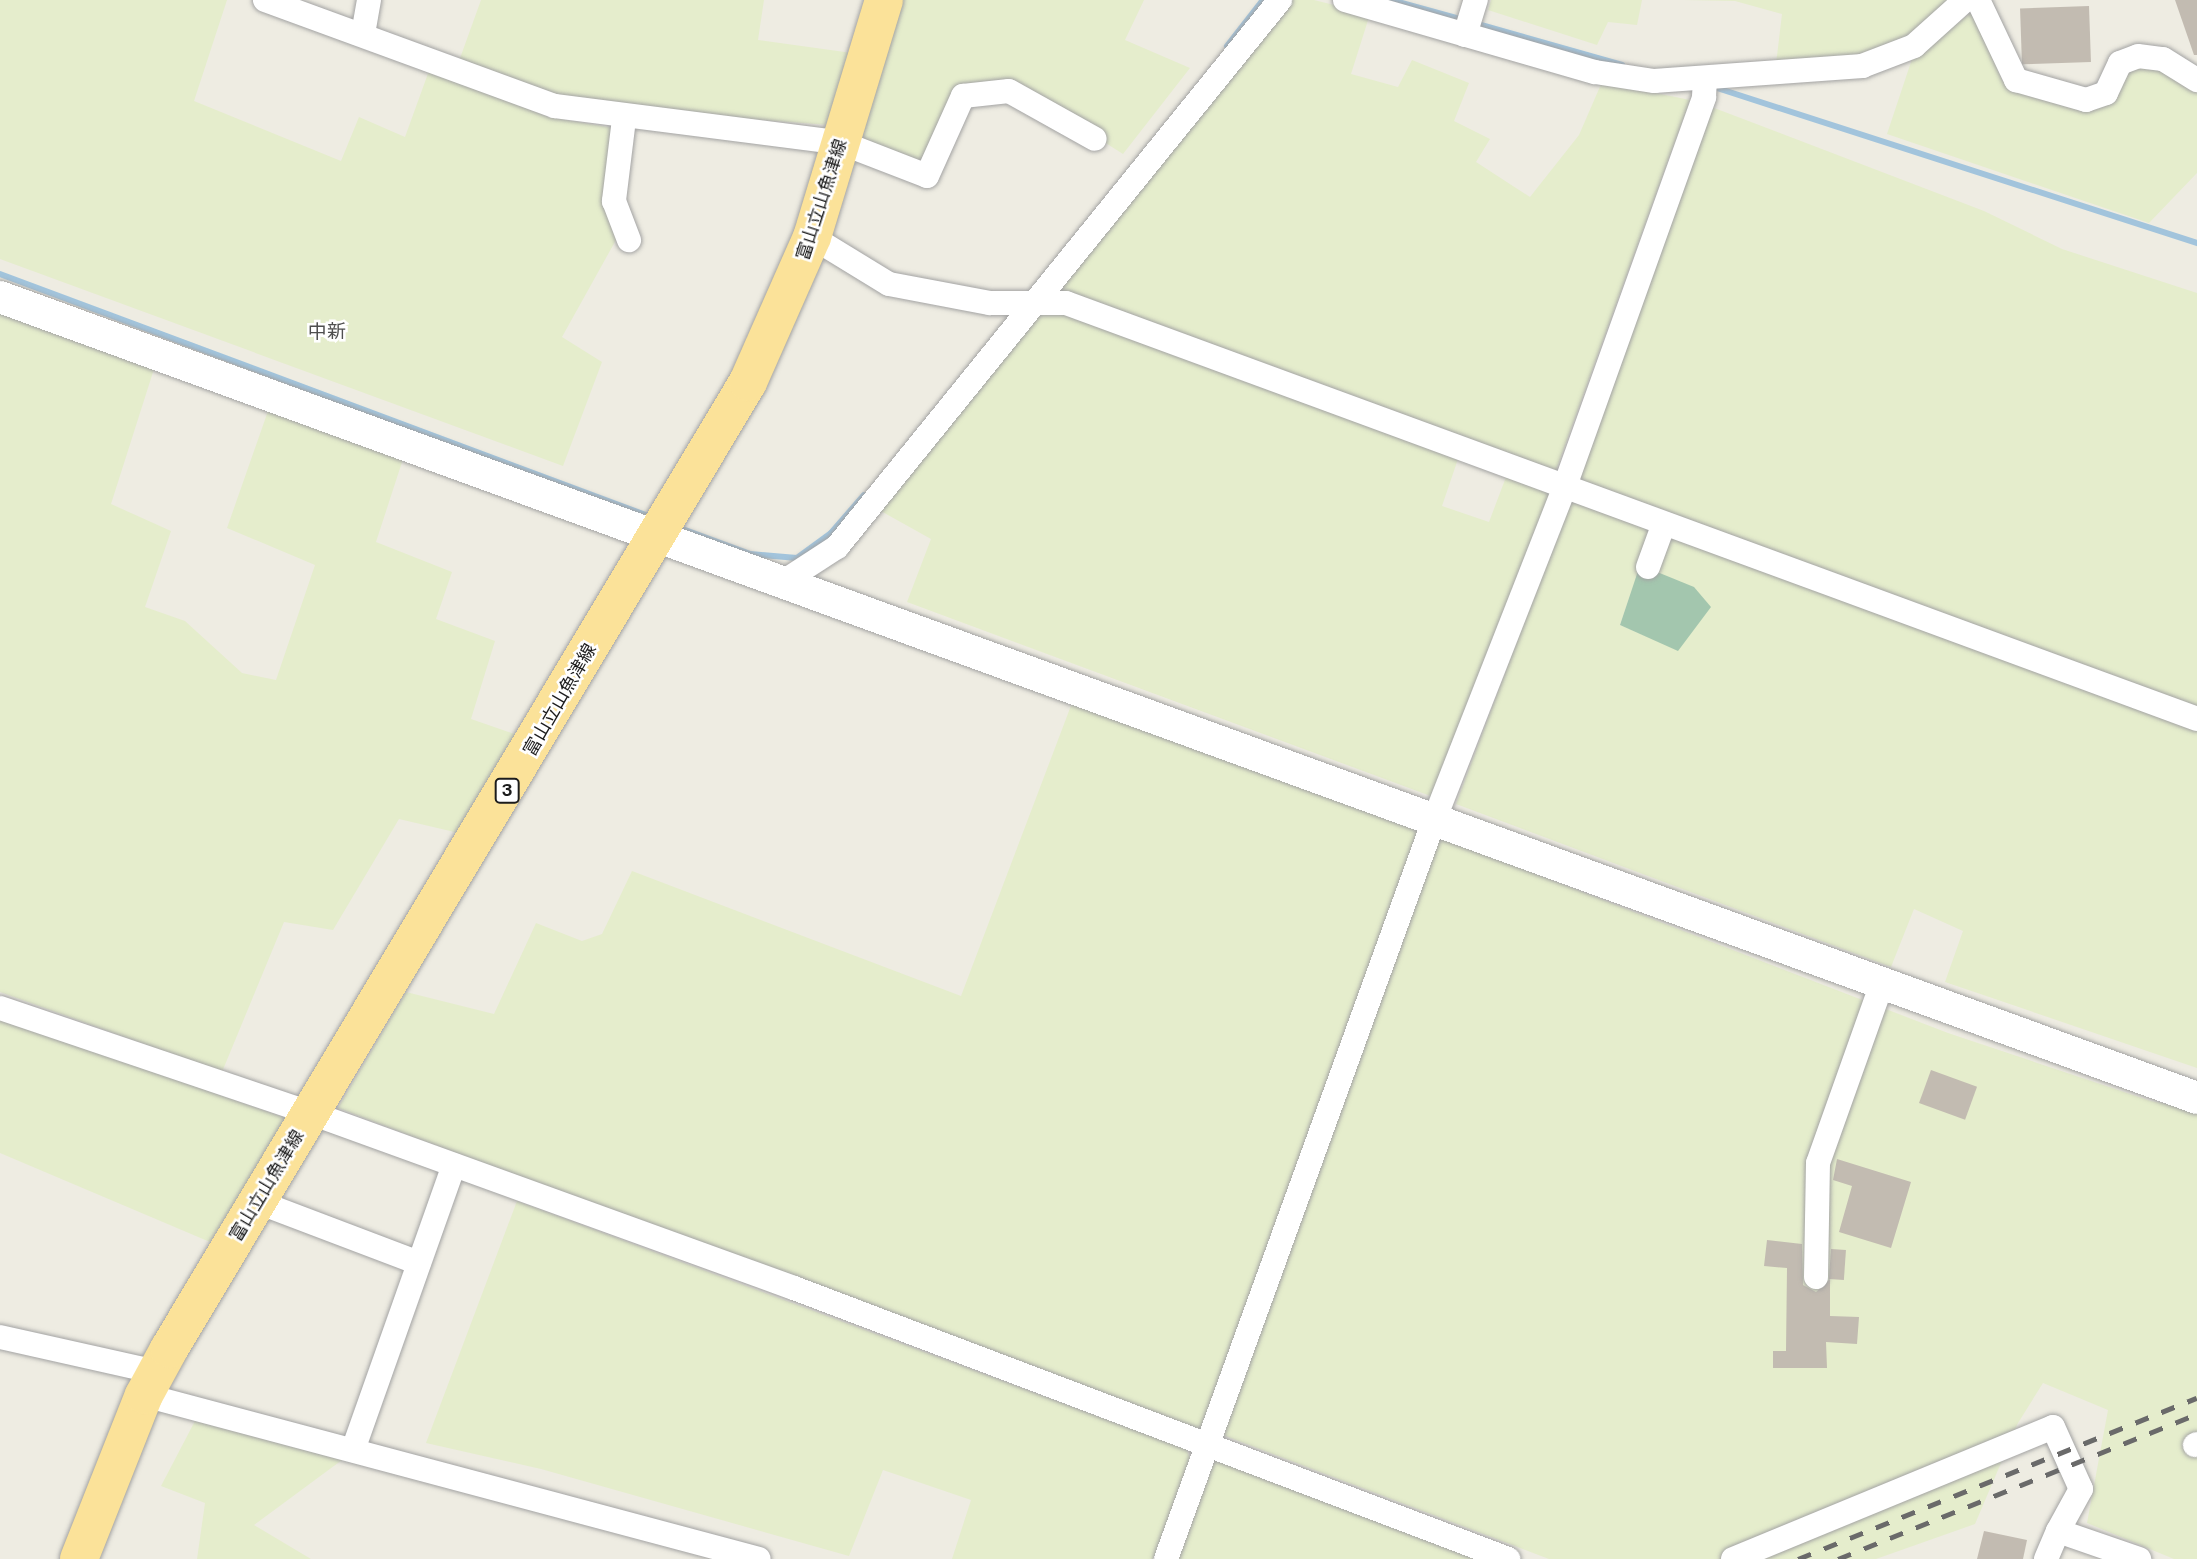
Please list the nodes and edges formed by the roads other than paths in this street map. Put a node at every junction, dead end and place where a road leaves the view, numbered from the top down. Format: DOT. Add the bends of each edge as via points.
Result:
graph roads {
  1 [pos="265,0"];
  2 [pos="369,0"];
  3 [pos="1280,0"];
  4 [pos="1345,0"];
  5 [pos="1476,0"];
  6 [pos="1965,0"];
  7 [pos="1978,0"];
  8 [pos="875,4"];
  9 [pos="363,34"];
  10 [pos="1465,35"];
  11 [pos="1705,80"];
  12 [pos="2197,80"];
  13 [pos="624,119"];
  14 [pos="1095,139"];
  15 [pos="842,143"];
  16 [pos="812,237"];
  17 [pos="629,240"];
  18 [pos="0,297"];
  19 [pos="1038,302"];
  20 [pos="1565,486"];
  21 [pos="1663,526"];
  22 [pos="656,536"];
  23 [pos="1648,567"];
  24 [pos="780,584"];
  25 [pos="2197,719"];
  26 [pos="1433,823"];
  27 [pos="1881,986"];
  28 [pos="0,1008"];
  29 [pos="2197,1098"];
  30 [pos="311,1113"];
  31 [pos="454,1165"];
  32 [pos="258,1202"];
  33 [pos="419,1263"];
  34 [pos="1816,1278"];
  35 [pos="0,1338"];
  36 [pos="150,1383"];
  37 [pos="1206,1447"];
  38 [pos="353,1450"];
  39 [pos="2058,1531"];
  40 [pos="749,1558"];
  41 [pos="79,1559"];
  42 [pos="1166,1559"];
  43 [pos="1508,1559"];
  44 [pos="1733,1559"];
  45 [pos="2046,1559"];
  46 [pos="2139,1559"];
  1 -- 9 [label="street"];
  2 -- 9 [label="street"];
  3 -- 19 [label="street"];
  4 -- 10 [label="street"];
  5 -- 10 [label="street"];
  6 -- 11 [label="street" via="1914,46 1888,59 1810,73"];
  7 -- 12 [label="street" via="2017,80 2086,100 2106,93 2120,63 2138,56 2163,59"];
  8 -- 15 [label="main road, 富山立山魚津線 / 3"];
  9 -- 13 [label="street" via="555,106"];
  10 -- 11 [label="street" via="1595,72 1654,81"];
  11 -- 20 [label="street" via="1704,97"];
  13 -- 15 [label="street"];
  13 -- 17 [label="street" via="614,201"];
  14 -- 15 [label="street" via="1009,90 963,96 928,176"];
  15 -- 16 [label="main road, 富山立山魚津線 / 3"];
  16 -- 19 [label="street" via="889,284 990,303"];
  16 -- 22 [label="main road, 富山立山魚津線 / 3" via="748,382"];
  18 -- 22 [label="street"];
  19 -- 20 [label="street" via="1066,303"];
  19 -- 24 [label="street" via="837,547"];
  20 -- 21 [label="street"];
  20 -- 26 [label="street"];
  21 -- 23 [label="street"];
  21 -- 25 [label="street"];
  22 -- 24 [label="street"];
  22 -- 30 [label="main road, 富山立山魚津線 / 3"];
  24 -- 26 [label="street" via="1021,667"];
  26 -- 27 [label="street"];
  26 -- 37 [label="street"];
  27 -- 29 [label="street"];
  27 -- 34 [label="street" via="1818,1163"];
  28 -- 30 [label="street"];
  30 -- 31 [label="street"];
  30 -- 32 [label="main road, 富山立山魚津線 / 3"];
  31 -- 33 [label="street"];
  31 -- 37 [label="street"];
  32 -- 33 [label="street"];
  32 -- 36 [label="main road, 富山立山魚津線 / 3"];
  33 -- 38 [label="street"];
  35 -- 36 [label="street"];
  36 -- 38 [label="street"];
  36 -- 41 [label="main road, 富山立山魚津線 / 3"];
  37 -- 42 [label="street"];
  37 -- 43 [label="street"];
  38 -- 40 [label="street"];
  39 -- 44 [label="street" via="2081,1489 2053,1427"];
  39 -- 45 [label="street"];
  39 -- 46 [label="street"];
}
